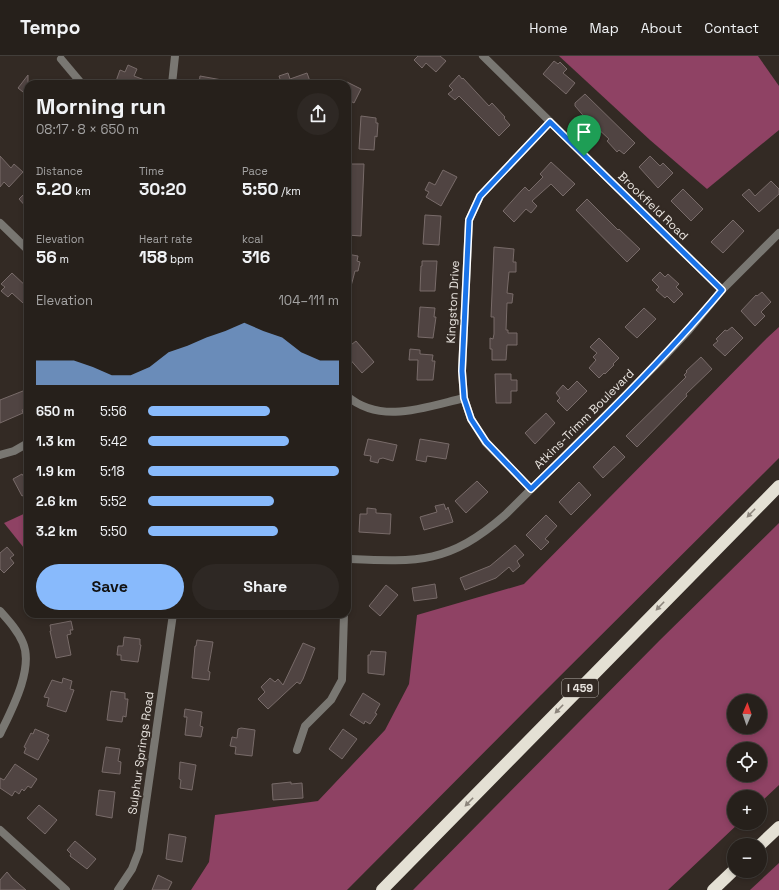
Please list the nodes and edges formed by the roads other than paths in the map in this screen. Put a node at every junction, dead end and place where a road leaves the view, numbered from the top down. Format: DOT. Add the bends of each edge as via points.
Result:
graph roads {
  1 [pos="175,56"];
  2 [pos="483,56"];
  3 [pos="61,59"];
  4 [pos="79,80"];
  5 [pos="172,80"];
  6 [pos="550,122"];
  7 [pos="0,223"];
  8 [pos="779,233"];
  9 [pos="24,246"];
  10 [pos="722,290"];
  11 [pos="464,398"];
  12 [pos="351,399"];
  13 [pos="24,445"];
  14 [pos="0,455"];
  15 [pos="779,486"];
  16 [pos="531,489"];
  17 [pos="351,559"];
  18 [pos="0,611"];
  19 [pos="172,618"];
  20 [pos="344,618"];
  21 [pos="0,734"];
  22 [pos="297,750"];
  23 [pos="779,827"];
  24 [pos="0,830"];
  25 [pos="767,838"];
  26 [pos="727,877"];
  27 [pos="66,890"];
  28 [pos="118,890"];
  29 [pos="382,890"];
  30 [pos="713,890"];
  1 -- 5 [label="street"];
  2 -- 6 [label="street, Brookfield Road"];
  3 -- 4 [label="street"];
  6 -- 10 [label="street, Brookfield Road"];
  6 -- 11 [label="street, Kingston Drive" via="480,196 469,220 462,371"];
  7 -- 9 [label="street"];
  8 -- 10 [label="street, Atkins-Trimm Boulevard"];
  10 -- 16 [label="street, Atkins-Trimm Boulevard" via="661,360"];
  11 -- 12 [label="street" via="404,412 372,410"];
  11 -- 16 [label="street, Kingston Drive" via="471,419 486,442"];
  13 -- 14 [label="street"];
  15 -- 29 [label="highway, I 459, one-way"];
  16 -- 17 [label="street, Atkins-Trimm Boulevard" via="488,530 458,548 418,560"];
  18 -- 21 [label="street" via="15,628 24,645 26,664 21,685"];
  19 -- 28 [label="street, Sulphur Springs Road" via="139,851 132,869"];
  20 -- 22 [label="street" via="342,680 331,700 305,726"];
  23 -- 25 [label="highway"];
  24 -- 27 [label="street"];
  26 -- 30 [label="highway"];
}
